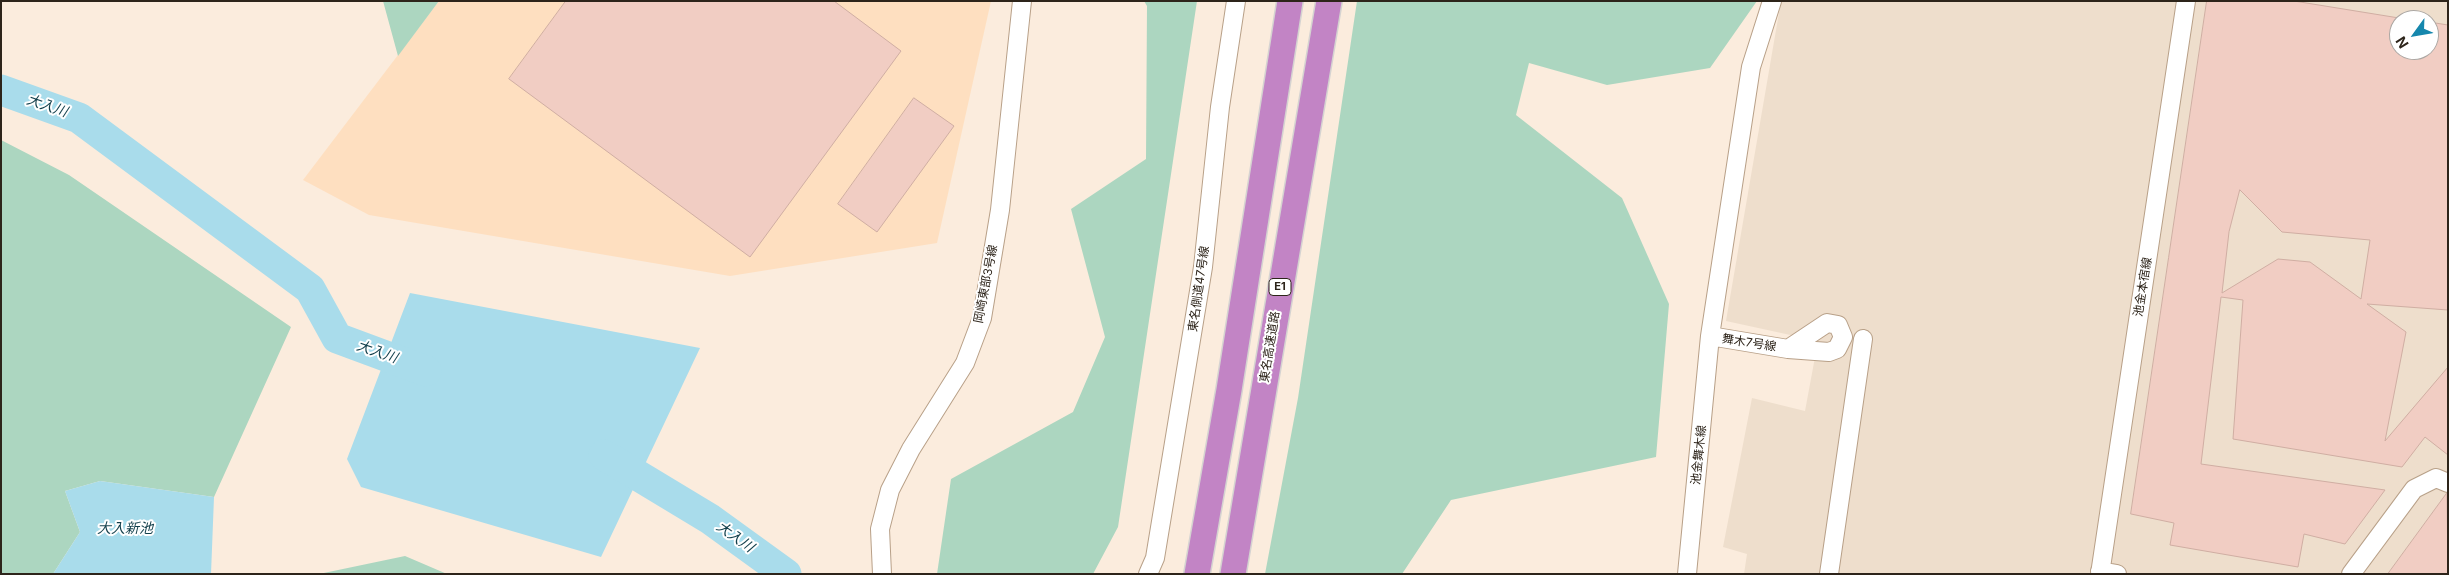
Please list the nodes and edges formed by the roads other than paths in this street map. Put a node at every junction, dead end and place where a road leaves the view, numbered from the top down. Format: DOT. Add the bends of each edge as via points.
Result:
graph roads {
  1 [pos="1022,1"];
  2 [pos="1236,1"];
  3 [pos="1290,1"];
  4 [pos="1329,1"];
  5 [pos="1772,1"];
  6 [pos="2186,1"];
  7 [pos="1710,336"];
  8 [pos="1863,338"];
  9 [pos="1788,349"];
  10 [pos="2448,483"];
  11 [pos="2100,573"];
  12 [pos="882,574"];
  13 [pos="1148,574"];
  14 [pos="1197,574"];
  15 [pos="1233,574"];
  16 [pos="1687,574"];
  17 [pos="1829,574"];
  18 [pos="2118,574"];
  19 [pos="2351,574"];
  1 -- 12 [label="street, 岡崎東部3号線" via="1000,210 982,318 965,362 911,449 890,490 880,529"];
  2 -- 13 [label="street, 東名側道47号線" via="1220,106 1202,276 1155,558"];
  3 -- 14 [label="highway"];
  4 -- 15 [label="highway, 東名高速道路 / E1"];
  5 -- 7 [label="street, 池金舞木線" via="1751,67"];
  6 -- 11 [label="street, 池金本宿線"];
  7 -- 9 [label="street, 舞木7号線"];
  7 -- 16 [label="street, 池金舞木線"];
  8 -- 17 [label="street"];
  10 -- 19 [label="street" via="2436,478 2414,489"];
  11 -- 18 [label="street"];
}
